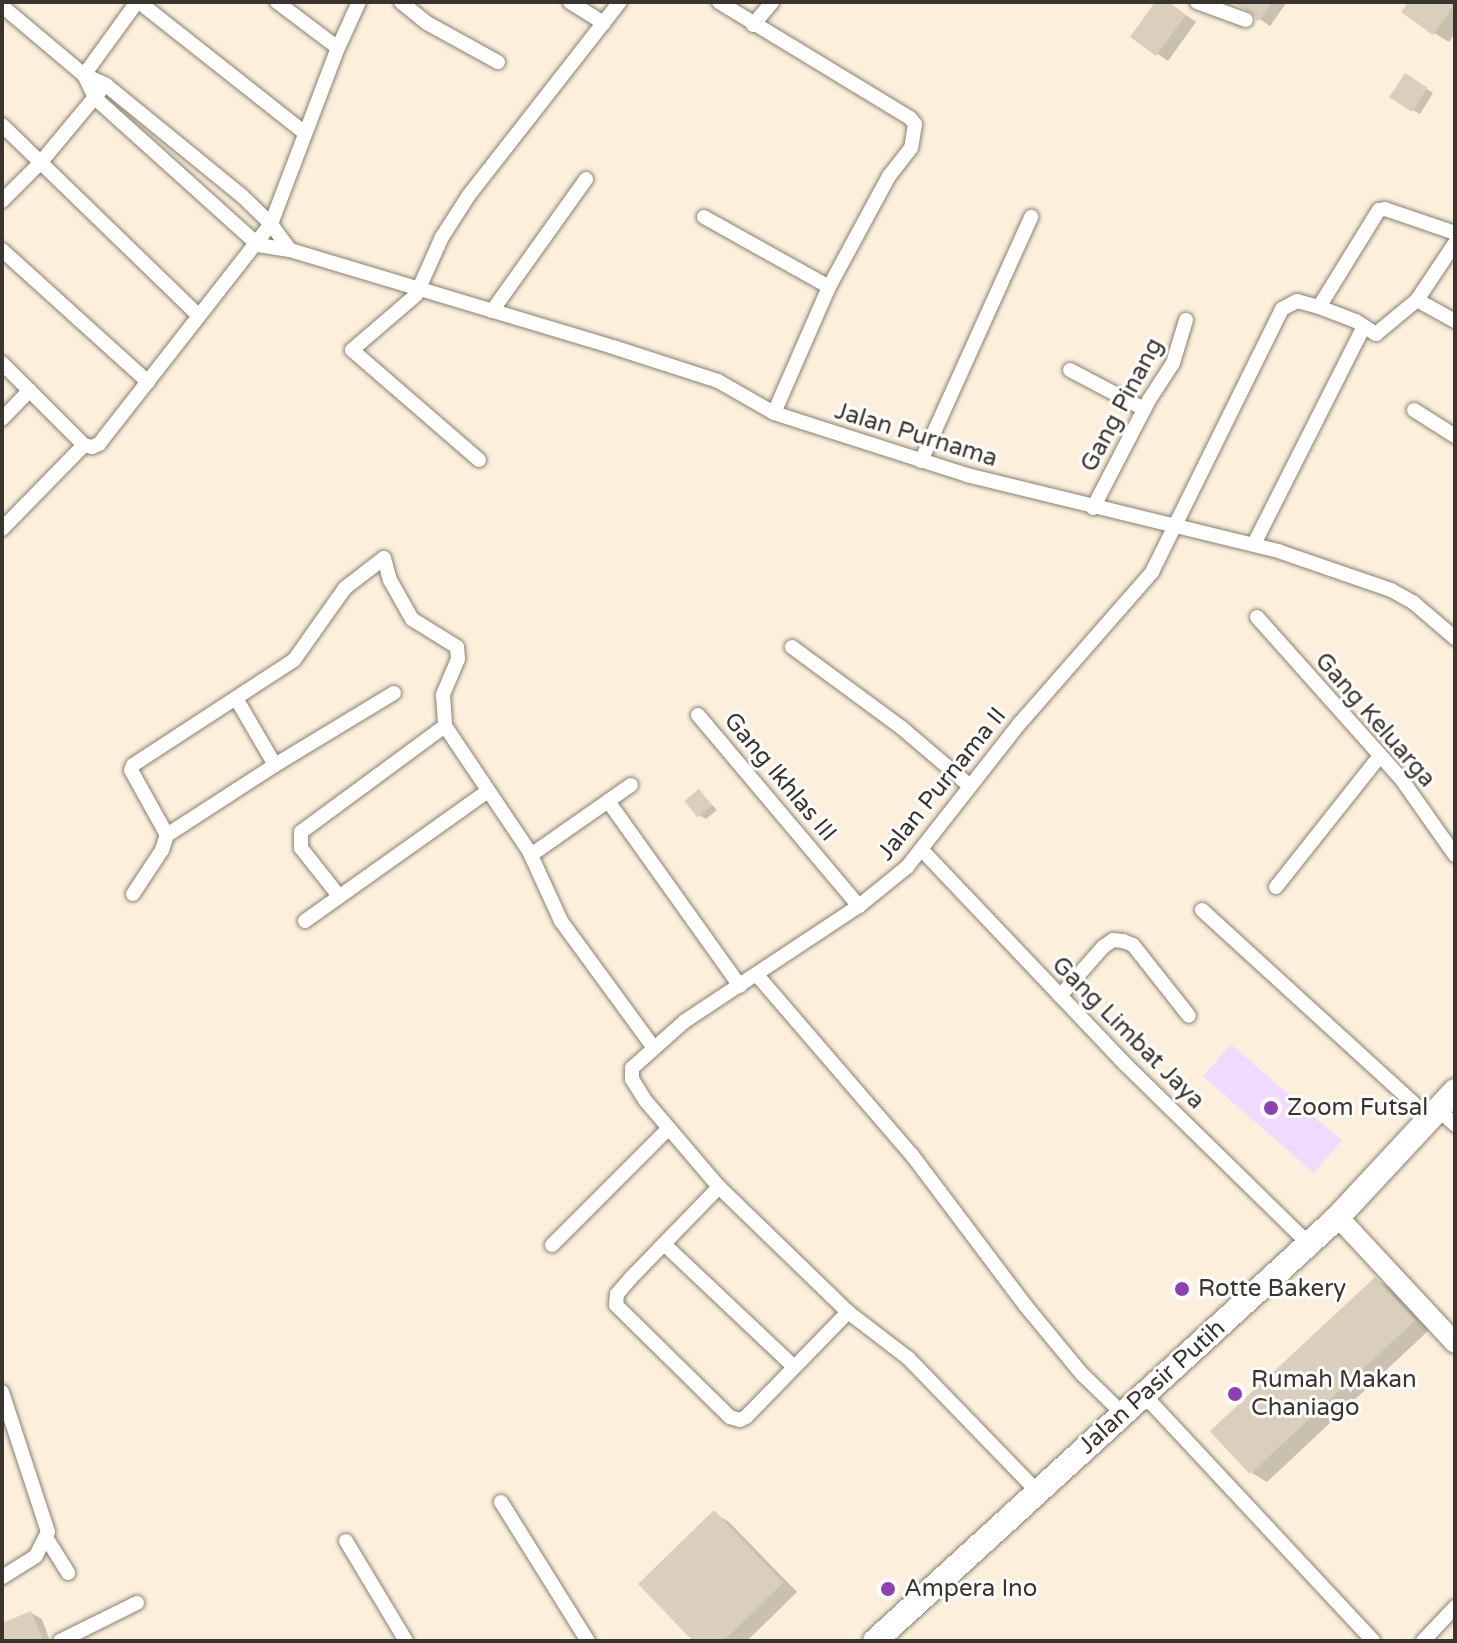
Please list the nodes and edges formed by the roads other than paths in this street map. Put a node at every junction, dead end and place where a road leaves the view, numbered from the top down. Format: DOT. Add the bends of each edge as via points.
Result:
graph roads {
  1 [pos="138,2"];
  2 [pos="277,2"];
  3 [pos="359,2"];
  4 [pos="401,2"];
  5 [pos="570,2"];
  6 [pos="620,2"];
  7 [pos="719,2"];
  8 [pos="772,2"];
  9 [pos="1197,2"];
  10 [pos="2,6"];
  11 [pos="1246,20"];
  12 [pos="604,23"];
  13 [pos="753,25"];
  14 [pos="338,48"];
  15 [pos="498,62"];
  16 [pos="84,75"];
  17 [pos="106,85"];
  18 [pos="95,98"];
  19 [pos="2,125"];
  20 [pos="305,133"];
  21 [pos="41,162"];
  22 [pos="586,179"];
  23 [pos="2,201"];
  24 [pos="704,217"];
  25 [pos="1031,217"];
  26 [pos="271,224"];
  27 [pos="1455,233"];
  28 [pos="1455,243"];
  29 [pos="258,245"];
  30 [pos="2,250"];
  31 [pos="290,250"];
  32 [pos="829,287"];
  33 [pos="420,290"];
  34 [pos="1417,300"];
  35 [pos="1319,307"];
  36 [pos="492,311"];
  37 [pos="199,316"];
  38 [pos="1186,320"];
  39 [pos="1455,321"];
  40 [pos="1363,328"];
  41 [pos="2,363"];
  42 [pos="1070,370"];
  43 [pos="148,382"];
  44 [pos="30,390"];
  45 [pos="1144,409"];
  46 [pos="1414,410"];
  47 [pos="774,413"];
  48 [pos="2,419"];
  49 [pos="1455,436"];
  50 [pos="84,445"];
  51 [pos="479,460"];
  52 [pos="921,461"];
  53 [pos="1093,508"];
  54 [pos="1177,526"];
  55 [pos="2,529"];
  56 [pos="1254,544"];
  57 [pos="1257,617"];
  58 [pos="1455,638"];
  59 [pos="792,647"];
  60 [pos="394,693"];
  61 [pos="237,700"];
  62 [pos="698,715"];
  63 [pos="445,726"];
  64 [pos="1380,756"];
  65 [pos="275,765"];
  66 [pos="631,785"];
  67 [pos="970,786"];
  68 [pos="488,791"];
  69 [pos="608,801"];
  70 [pos="167,835"];
  71 [pos="921,849"];
  72 [pos="531,855"];
  73 [pos="1455,855"];
  74 [pos="1276,887"];
  75 [pos="133,894"];
  76 [pos="339,896"];
  77 [pos="859,906"];
  78 [pos="1202,910"];
  79 [pos="305,921"];
  80 [pos="757,975"];
  81 [pos="740,986"];
  82 [pos="1060,996"];
  83 [pos="1189,1016"];
  84 [pos="654,1048"];
  85 [pos="1455,1091"];
  86 [pos="1441,1118"];
  87 [pos="669,1128"];
  88 [pos="719,1187"];
  89 [pos="1338,1217"];
  90 [pos="1308,1243"];
  91 [pos="664,1244"];
  92 [pos="552,1245"];
  93 [pos="848,1312"];
  94 [pos="1455,1343"];
  95 [pos="792,1365"];
  96 [pos="2,1392"];
  97 [pos="1144,1395"];
  98 [pos="1122,1413"];
  99 [pos="7,1425"];
  100 [pos="1037,1491"];
  101 [pos="501,1502"];
  102 [pos="47,1539"];
  103 [pos="346,1541"];
  104 [pos="68,1573"];
  105 [pos="2,1577"];
  106 [pos="137,1603"];
  107 [pos="1455,1607"];
  108 [pos="60,1641"];
  109 [pos="406,1641"];
  110 [pos="588,1641"];
  111 [pos="875,1641"];
  112 [pos="1373,1641"];
  113 [pos="1423,1641"];
  1 -- 16 [label="street"];
  1 -- 20 [label="street"];
  2 -- 14 [label="street"];
  3 -- 14 [label="street"];
  4 -- 15 [label="street" via="427,23"];
  5 -- 12 [label="street"];
  6 -- 12 [label="street"];
  7 -- 13 [label="street"];
  8 -- 13 [label="street"];
  9 -- 11 [label="street"];
  10 -- 16 [label="street"];
  12 -- 33 [label="street" via="469,195 442,237"];
  13 -- 32 [label="street" via="915,124 911,148 889,176"];
  14 -- 20 [label="street"];
  16 -- 17 [label="street"];
  16 -- 18 [label="street"];
  17 -- 18 [label="street"];
  17 -- 26 [label="street"];
  18 -- 21 [label="street"];
  18 -- 29 [label="street"];
  19 -- 21 [label="street"];
  20 -- 26 [label="street"];
  21 -- 23 [label="street"];
  21 -- 37 [label="street"];
  22 -- 36 [label="street"];
  24 -- 32 [label="street"];
  25 -- 52 [label="street"];
  26 -- 29 [label="street"];
  26 -- 31 [label="street"];
  27 -- 35 [label="street" via="1379,210"];
  28 -- 34 [label="street"];
  29 -- 31 [label="street, Jalan Purnama"];
  29 -- 37 [label="street"];
  30 -- 43 [label="street"];
  31 -- 33 [label="street, Jalan Purnama"];
  32 -- 47 [label="street"];
  33 -- 36 [label="street, Jalan Purnama"];
  33 -- 51 [label="street" via="352,350"];
  34 -- 39 [label="street"];
  34 -- 40 [label="street" via="1376,334"];
  35 -- 40 [label="street"];
  35 -- 54 [label="street, Jalan Purnama II" via="1297,301 1282,309"];
  36 -- 47 [label="street, Jalan Purnama" via="718,381"];
  37 -- 43 [label="street"];
  38 -- 45 [label="street, Gang Pinang" via="1173,363"];
  40 -- 56 [label="street"];
  41 -- 44 [label="street"];
  42 -- 45 [label="street"];
  43 -- 50 [label="street" via="99,444"];
  44 -- 48 [label="street"];
  44 -- 50 [label="street"];
  45 -- 53 [label="street, Gang Pinang"];
  46 -- 49 [label="street"];
  47 -- 52 [label="street, Jalan Purnama"];
  50 -- 55 [label="street"];
  52 -- 53 [label="street, Jalan Purnama"];
  53 -- 54 [label="street, Jalan Purnama"];
  54 -- 56 [label="street, Jalan Purnama"];
  54 -- 67 [label="street, Jalan Purnama II" via="1152,572"];
  56 -- 58 [label="street, Jalan Purnama" via="1391,590"];
  57 -- 64 [label="street, Gang Keluarga"];
  59 -- 67 [label="street"];
  60 -- 65 [label="street"];
  61 -- 63 [label="street" via="294,660 345,588 384,558 412,619 458,651 443,695"];
  61 -- 65 [label="street"];
  61 -- 70 [label="street" via="133,765"];
  62 -- 77 [label="street, Gang Ikhlas III"];
  63 -- 68 [label="street"];
  63 -- 76 [label="street" via="301,832 301,848"];
  64 -- 73 [label="street, Gang Keluarga"];
  64 -- 74 [label="street"];
  65 -- 70 [label="street"];
  66 -- 69 [label="street"];
  67 -- 71 [label="street, Jalan Purnama II"];
  68 -- 72 [label="street"];
  68 -- 76 [label="street"];
  69 -- 72 [label="street"];
  69 -- 81 [label="street"];
  70 -- 75 [label="street"];
  71 -- 77 [label="street, Jalan Purnama II"];
  71 -- 82 [label="street, Gang Limbat Jaya"];
  72 -- 84 [label="street" via="561,921"];
  76 -- 79 [label="street"];
  77 -- 80 [label="street, Jalan Purnama II"];
  78 -- 86 [label="street"];
  80 -- 81 [label="street, Jalan Purnama II"];
  80 -- 98 [label="street" via="912,1155 1081,1373"];
  81 -- 84 [label="street, Jalan Purnama II"];
  82 -- 83 [label="street" via="1103,947 1123,941 1133,945"];
  82 -- 90 [label="street, Gang Limbat Jaya"];
  84 -- 87 [label="street, Jalan Purnama II" via="635,1062 632,1079"];
  85 -- 86 [label="highway, Jalan Pasir Putih"];
  86 -- 89 [label="highway, Jalan Pasir Putih"];
  87 -- 88 [label="street, Jalan Purnama II"];
  87 -- 92 [label="street"];
  88 -- 91 [label="street"];
  88 -- 93 [label="street, Jalan Purnama II"];
  89 -- 90 [label="highway, Jalan Pasir Putih"];
  89 -- 94 [label="street"];
  90 -- 97 [label="highway, Jalan Pasir Putih"];
  91 -- 95 [label="street"];
  91 -- 95 [label="street" via="617,1294 616,1305 730,1417 746,1417"];
  93 -- 95 [label="street"];
  93 -- 100 [label="street, Jalan Purnama II" via="908,1358"];
  96 -- 99 [label="street"];
  97 -- 98 [label="highway, Jalan Pasir Putih"];
  97 -- 112 [label="street"];
  98 -- 100 [label="highway, Jalan Pasir Putih"];
  99 -- 102 [label="street" via="48,1525"];
  100 -- 111 [label="highway, Jalan Pasir Putih"];
  101 -- 110 [label="street"];
  102 -- 104 [label="street"];
  102 -- 105 [label="street" via="36,1556"];
  103 -- 109 [label="street"];
  106 -- 108 [label="street"];
  107 -- 113 [label="street"];
}
